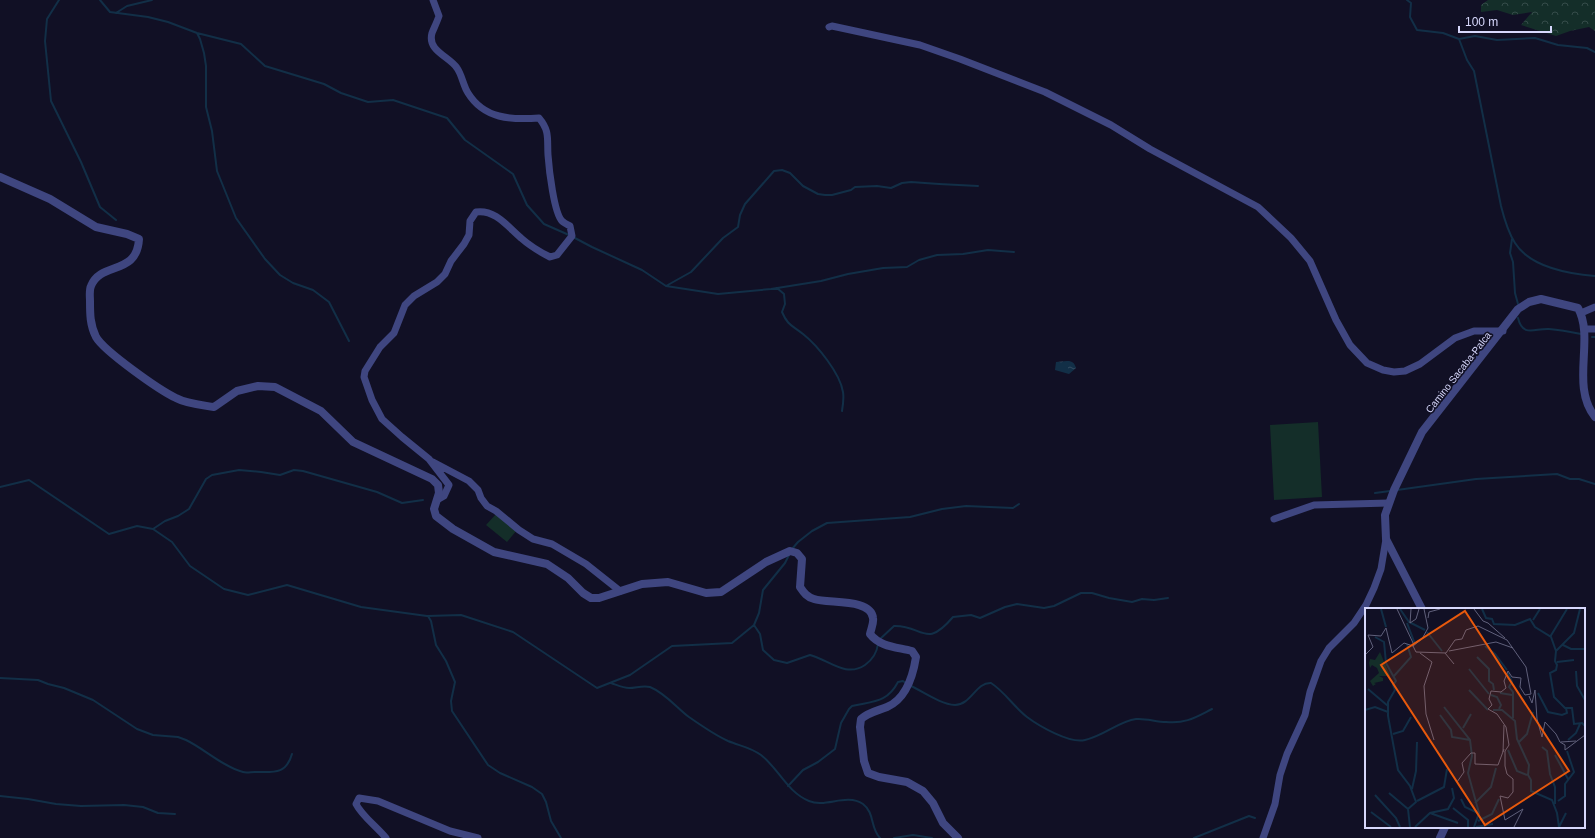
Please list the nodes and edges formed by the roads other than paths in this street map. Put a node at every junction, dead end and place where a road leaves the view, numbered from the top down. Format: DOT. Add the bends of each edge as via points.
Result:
graph roads {
  1 [pos="433,0"];
  2 [pos="829,27"];
  3 [pos="0,177"];
  4 [pos="1595,307"];
  5 [pos="1582,313"];
  6 [pos="1591,329"];
  7 [pos="1503,331"];
  8 [pos="1595,417"];
  9 [pos="429,459"];
  10 [pos="437,500"];
  11 [pos="1389,503"];
  12 [pos="1274,519"];
  13 [pos="1386,539"];
  14 [pos="620,591"];
  15 [pos="1421,608"];
  16 [pos="1445,828"];
  17 [pos="386,838"];
  18 [pos="478,838"];
  19 [pos="958,838"];
  20 [pos="1263,838"];
  21 [pos="1440,838"];
  1 -- 9 [label="street" via="439,16 431,41 434,48 452,61 458,69 469,95 488,113 514,119 539,118 545,125 555,204 562,221 570,226 572,236 558,255 550,257 534,248 495,216 483,211 476,212 470,221 469,235 450,261 445,274 405,305 394,333 371,360 364,377 382,419"];
  2 -- 7 [label="street" via="920,45 1045,92 1111,125 1258,207 1291,238 1310,261 1336,320 1350,345 1367,363 1383,370 1405,371 1420,364 1455,338 1474,331"];
  3 -- 10 [label="street" via="50,199 96,227 139,238 138,249 130,260 99,274 90,287 90,320 97,337 107,349 150,382 176,399 214,407 237,391 258,386 275,387 321,411 353,442 432,479 438,485"];
  4 -- 5 [label="street"];
  5 -- 6 [label="street"];
  5 -- 7 [label="street, Camino Sacaba-Palca" via="1578,308 1541,299 1529,302 1518,309"];
  6 -- 8 [label="street" via="1584,384 1589,409"];
  7 -- 11 [label="street, Camino Sacaba-Palca" via="1422,432"];
  9 -- 10 [label="street" via="449,485 444,496"];
  9 -- 14 [label="street" via="469,481 478,490 487,506 519,530 533,539 552,544 586,564"];
  10 -- 14 [label="street" via="434,509 436,516 452,529 494,552 547,564 591,598 600,598"];
  11 -- 12 [label="street" via="1314,505"];
  11 -- 13 [label="street, Camino Sacaba-Palca" via="1385,515"];
  13 -- 15 [label="street, Camino Sacaba-Palca"];
  13 -- 20 [label="street" via="1381,569 1366,605 1354,624 1329,648 1321,661 1305,715 1282,768 1275,804"];
  14 -- 19 [label="street" via="642,584 668,582 706,593 721,592 766,562 790,551 797,553 802,559 800,587 807,596 815,600 862,605 870,611 873,618 870,634 875,640 887,646 912,651 916,657 909,684 895,702 867,713 861,719 865,765 868,773 872,775 907,782 923,791 933,803 942,823"];
  16 -- 21 [label="street"];
  17 -- 18 [label="street" via="359,810 356,804 360,798 378,802 450,831"];
}
